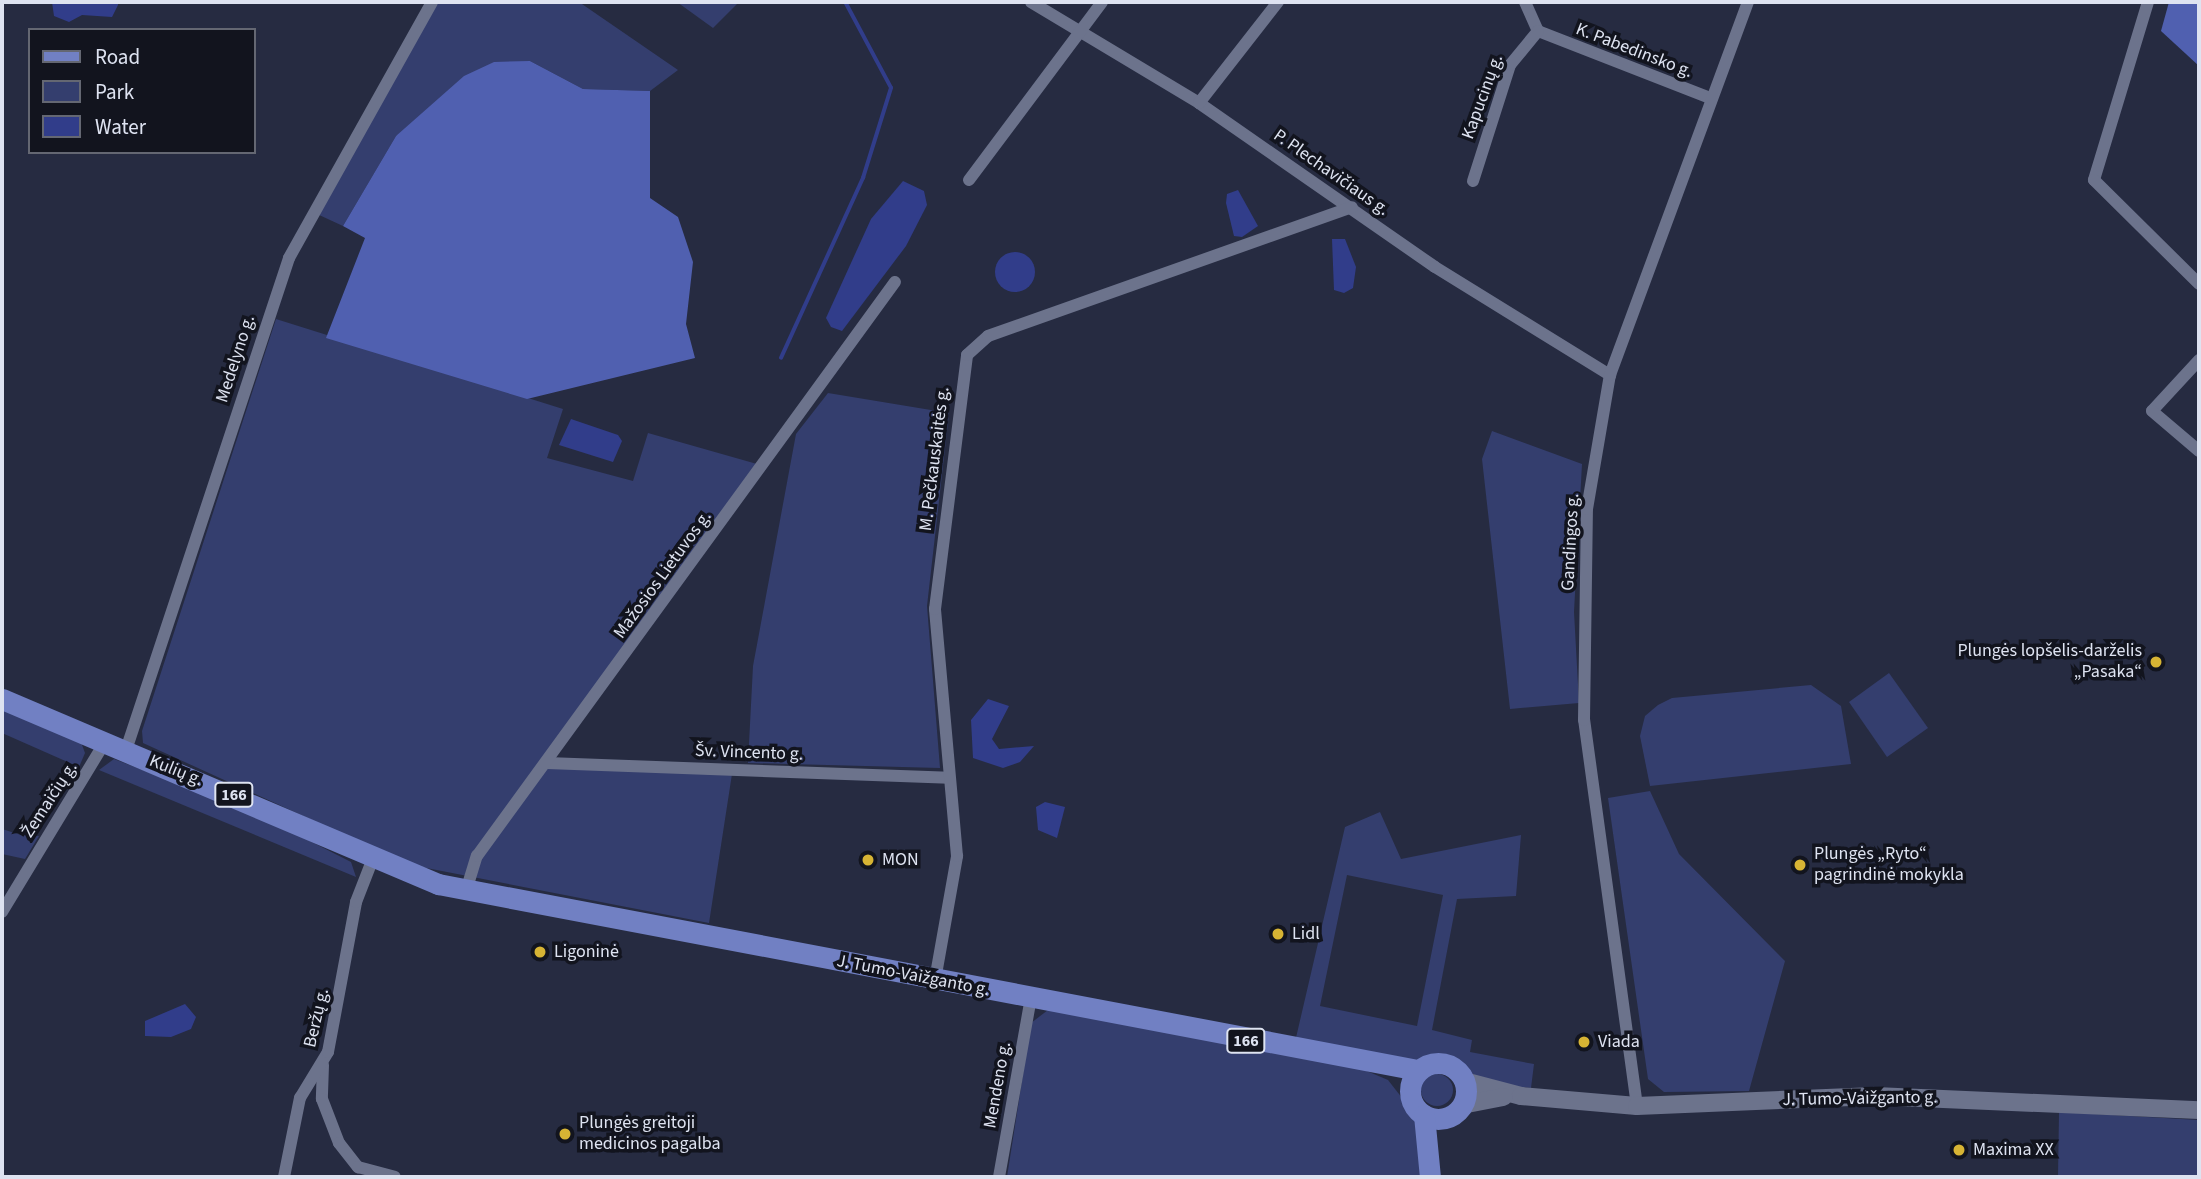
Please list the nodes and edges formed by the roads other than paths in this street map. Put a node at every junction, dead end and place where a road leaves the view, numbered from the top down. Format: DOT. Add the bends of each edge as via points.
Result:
graph roads {
  1 [pos="432,2"];
  2 [pos="1031,2"];
  3 [pos="1102,2"];
  4 [pos="1278,2"];
  5 [pos="1525,2"];
  6 [pos="1748,2"];
  7 [pos="2148,2"];
  8 [pos="1538,31"];
  9 [pos="1080,33"];
  10 [pos="1710,97"];
  11 [pos="1199,103"];
  12 [pos="969,180"];
  13 [pos="1474,181"];
  14 [pos="1352,207"];
  15 [pos="895,282"];
  16 [pos="2199,284"];
  17 [pos="2199,360"];
  18 [pos="1610,375"];
  19 [pos="2199,452"];
  20 [pos="2,699"];
  21 [pos="105,742"];
  22 [pos="126,750"];
  23 [pos="547,763"];
  24 [pos="949,778"];
  25 [pos="372,861"];
  26 [pos="466,891"];
  27 [pos="2,912"];
  28 [pos="935,980"];
  29 [pos="1031,999"];
  30 [pos="1360,1063"];
  31 [pos="323,1065"];
  32 [pos="1418,1070"];
  33 [pos="1464,1081"];
  34 [pos="1409,1090"];
  35 [pos="1521,1096"];
  36 [pos="1462,1105"];
  37 [pos="1637,1106"];
  38 [pos="2199,1110"];
  39 [pos="1433,1117"];
  40 [pos="1430,1171"];
  41 [pos="284,1177"];
  42 [pos="395,1177"];
  43 [pos="999,1177"];
  1 -- 22 [label="street, Medelyno g." via="289,258"];
  2 -- 9 [label="street, P. Plechavičiaus g."];
  3 -- 9 [label="street"];
  4 -- 11 [label="street"];
  5 -- 8 [label="street"];
  6 -- 10 [label="street, Gandingos g."];
  7 -- 16 [label="street" via="2094,180"];
  8 -- 10 [label="street, K. Pabedinsko g."];
  8 -- 13 [label="street, Kapucinų g." via="1510,65"];
  9 -- 11 [label="street, P. Plechavičiaus g."];
  9 -- 12 [label="street" via="1026,96"];
  10 -- 18 [label="street, Gandingos g."];
  11 -- 14 [label="street, P. Plechavičiaus g."];
  14 -- 18 [label="street, P. Plechavičiaus g." via="1435,267"];
  14 -- 24 [label="street, M. Pečkauskaitės g." via="974,344 967,355 949,464 935,609"];
  15 -- 23 [label="street, Mažosios Lietuvos g."];
  17 -- 19 [label="street" via="2152,411"];
  18 -- 37 [label="street, Gandingos g." via="1587,509 1584,720"];
  20 -- 21 [label="main road, Kulių g. / 166"];
  21 -- 22 [label="main road, Kulių g. / 166"];
  21 -- 27 [label="street, Žemaičių g."];
  22 -- 25 [label="main road, Kulių g. / 166"];
  23 -- 24 [label="street, Šv. Vincento g."];
  23 -- 26 [label="street, Mažosios Lietuvos g." via="477,856"];
  24 -- 28 [label="street, M. Pečkauskaitės g." via="957,856"];
  25 -- 26 [label="main road, Kulių g. / 166"];
  25 -- 31 [label="street, Beržų g." via="356,902"];
  26 -- 28 [label="main road, J. Tumo-Vaižganto g. / 166"];
  28 -- 29 [label="main road, J. Tumo-Vaižganto g. / 166"];
  29 -- 30 [label="main road, J. Tumo-Vaižganto g. / 166"];
  29 -- 43 [label="street, Mendeno g."];
  30 -- 32 [label="main road, J. Tumo-Vaižganto g. / 166"];
  30 -- 34 [label="main road, J. Tumo-Vaižganto g. / 166"];
  31 -- 41 [label="street, Beržų g." via="300,1098"];
  31 -- 42 [label="street" via="322,1099 340,1143 358,1167"];
  32 -- 33 [label="main road, 166" via="1442,1063"];
  32 -- 34 [label="main road"];
  33 -- 35 [label="main road, J. Tumo-Vaižganto g."];
  33 -- 36 [label="main road"];
  34 -- 39 [label="main road"];
  35 -- 36 [label="main road, J. Tumo-Vaižganto g."];
  35 -- 37 [label="main road, J. Tumo-Vaižganto g."];
  36 -- 39 [label="main road"];
  37 -- 38 [label="main road, J. Tumo-Vaižganto g." via="1875,1096"];
  39 -- 40 [label="main road"];
}
